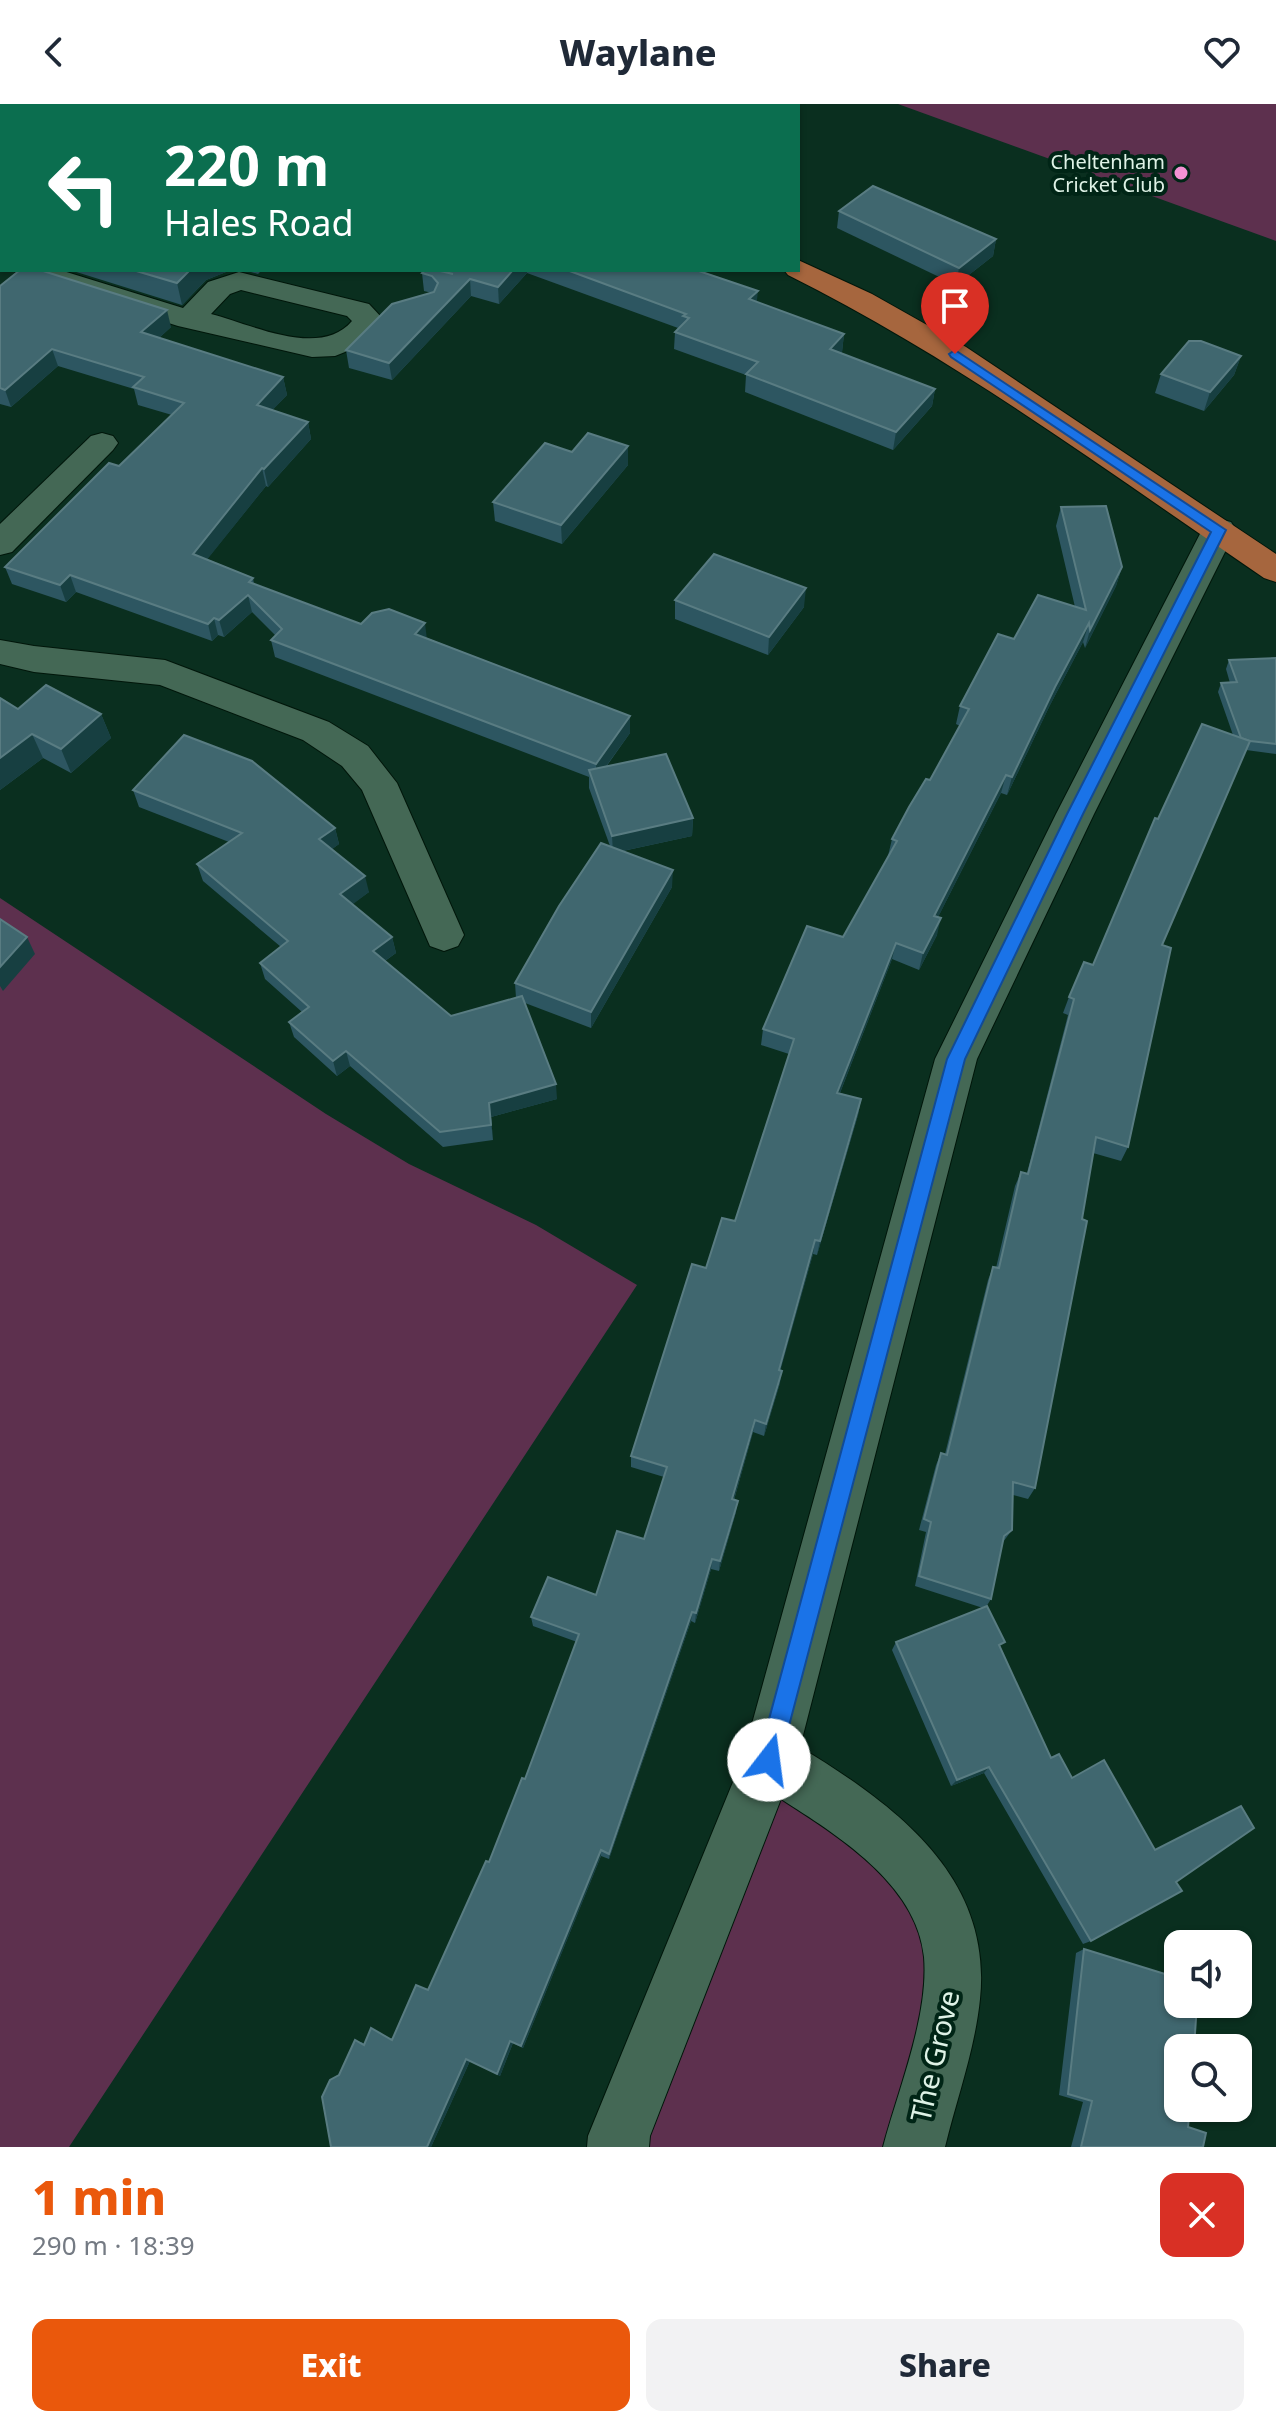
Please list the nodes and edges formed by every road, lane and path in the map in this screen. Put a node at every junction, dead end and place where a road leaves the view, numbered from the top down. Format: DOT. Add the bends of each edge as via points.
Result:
graph roads {
  1 [pos="800,270"];
  2 [pos="35,272"];
  3 [pos="189,320"];
  4 [pos="102,443"];
  5 [pos="1219,530"];
  6 [pos="0,544"];
  7 [pos="1276,570"];
  8 [pos="0,652"];
  9 [pos="444,935"];
  10 [pos="769,1760"];
  11 [pos="618,2147"];
  12 [pos="914,2147"];
  1 -- 5 [label="main road" via="955,354"];
  2 -- 3 [label="street"];
  3 -- 3 [label="street" via="326,350 349,344 381,313 239,281 219,288"];
  4 -- 6 [label="street"];
  5 -- 7 [label="main road"];
  5 -- 10 [label="street" via="956,1059"];
  8 -- 9 [label="street" via="165,673 337,742 378,783"];
  10 -- 11 [label="street"];
  10 -- 12 [label="street, The Grove" via="829,1796 913,1865 945,1922 952,1953 952,1998"];
}
